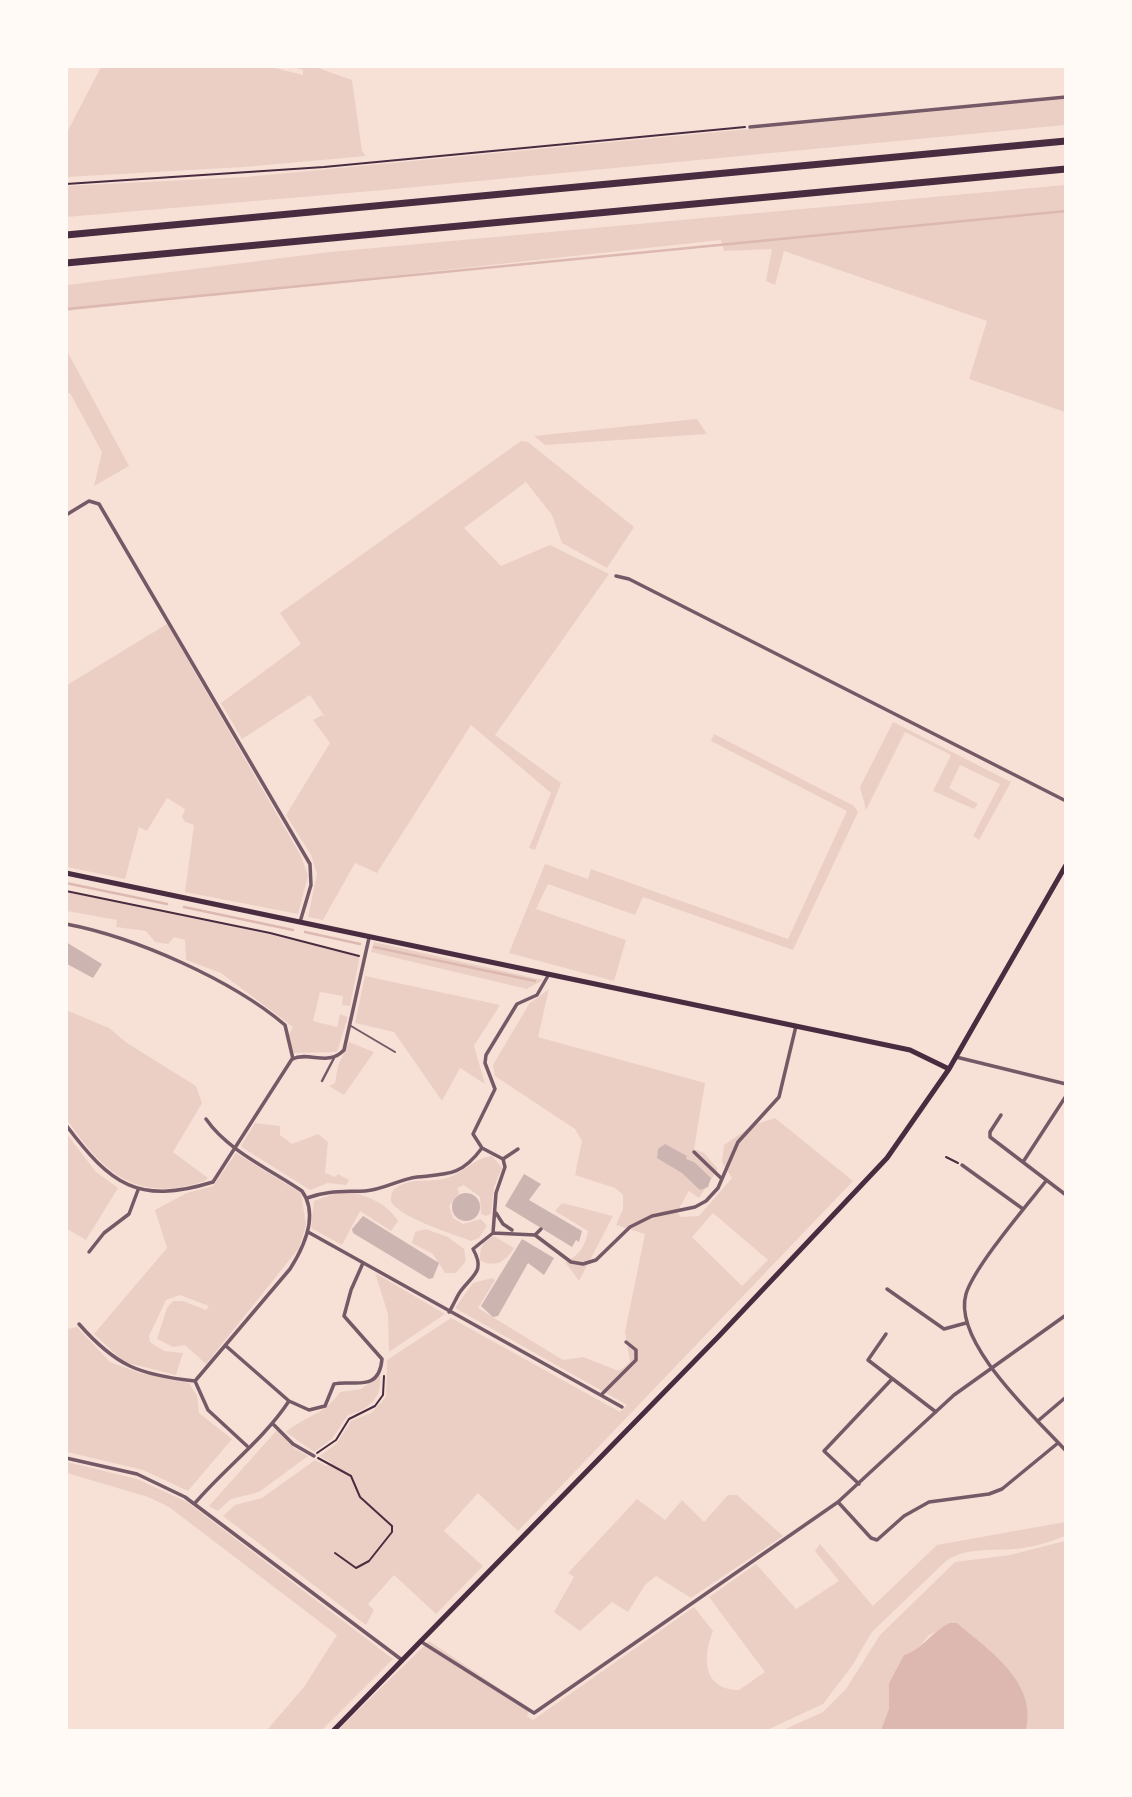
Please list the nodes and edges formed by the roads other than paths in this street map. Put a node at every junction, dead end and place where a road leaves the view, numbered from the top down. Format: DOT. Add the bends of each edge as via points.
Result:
graph roads {
  1 [pos="1066,97"];
  2 [pos="750,127"];
  3 [pos="1066,141"];
  4 [pos="1066,169"];
  5 [pos="66,235"];
  6 [pos="66,263"];
  7 [pos="66,514"];
  8 [pos="616,576"];
  9 [pos="1066,801"];
  10 [pos="1066,865"];
  11 [pos="66,873"];
  12 [pos="300,922"];
  13 [pos="66,924"];
  14 [pos="369,936"];
  15 [pos="549,974"];
  16 [pos="350,1026"];
  17 [pos="796,1026"];
  18 [pos="395,1052"];
  19 [pos="956,1057"];
  20 [pos="334,1058"];
  21 [pos="291,1060"];
  22 [pos="949,1069"];
  23 [pos="322,1081"];
  24 [pos="1066,1084"];
  25 [pos="1066,1096"];
  26 [pos="1001,1115"];
  27 [pos="206,1119"];
  28 [pos="66,1125"];
  29 [pos="236,1148"];
  30 [pos="482,1148"];
  31 [pos="518,1149"];
  32 [pos="694,1152"];
  33 [pos="503,1159"];
  34 [pos="1023,1162"];
  35 [pos="962,1165"];
  36 [pos="722,1180"];
  37 [pos="1046,1181"];
  38 [pos="138,1191"];
  39 [pos="1066,1195"];
  40 [pos="307,1198"];
  41 [pos="1024,1210"];
  42 [pos="496,1211"];
  43 [pos="541,1229"];
  44 [pos="308,1232"];
  45 [pos="515,1232"];
  46 [pos="493,1233"];
  47 [pos="535,1235"];
  48 [pos="89,1252"];
  49 [pos="363,1263"];
  50 [pos="887,1289"];
  51 [pos="449,1312"];
  52 [pos="1066,1315"];
  53 [pos="966,1323"];
  54 [pos="79,1324"];
  55 [pos="886,1334"];
  56 [pos="626,1342"];
  57 [pos="226,1346"];
  58 [pos="991,1366"];
  59 [pos="892,1379"];
  60 [pos="195,1381"];
  61 [pos="601,1395"];
  62 [pos="1066,1397"];
  63 [pos="289,1401"];
  64 [pos="622,1408"];
  65 [pos="936,1412"];
  66 [pos="1039,1420"];
  67 [pos="273,1424"];
  68 [pos="1058,1443"];
  69 [pos="247,1446"];
  70 [pos="1066,1451"];
  71 [pos="314,1456"];
  72 [pos="66,1458"];
  73 [pos="859,1484"];
  74 [pos="838,1502"];
  75 [pos="194,1503"];
  76 [pos="420,1641"];
  77 [pos="402,1660"];
  78 [pos="334,1731"];
  1 -- 2 [label="street"];
  3 -- 5 [label="highway"];
  4 -- 6 [label="highway"];
  7 -- 12 [label="street" via="89,501 99,504 310,864 311,885"];
  8 -- 9 [label="street"];
  10 -- 19 [label="main road"];
  11 -- 12 [label="main road"];
  12 -- 14 [label="main road"];
  13 -- 21 [label="street" via="148,950 223,984 285,1025"];
  14 -- 15 [label="main road"];
  14 -- 16 [label="street"];
  15 -- 17 [label="main road"];
  15 -- 30 [label="street" via="537,995 517,1004 486,1055 495,1089 473,1134"];
  16 -- 18 [label="lane"];
  16 -- 20 [label="street" via="344,1050"];
  17 -- 22 [label="main road" via="910,1050"];
  17 -- 36 [label="street" via="779,1097 733,1149"];
  19 -- 22 [label="main road"];
  19 -- 24 [label="street"];
  20 -- 21 [label="street"];
  20 -- 23 [label="street"];
  21 -- 29 [label="street"];
  22 -- 76 [label="main road" via="873,1174"];
  25 -- 34 [label="street"];
  26 -- 34 [label="street" via="989,1135"];
  27 -- 29 [label="street"];
  28 -- 38 [label="street" via="104,1169"];
  29 -- 38 [label="street" via="213,1182 168,1193"];
  29 -- 40 [label="street"];
  30 -- 33 [label="street"];
  30 -- 40 [label="street" via="463,1168 444,1175 416,1177 364,1191 333,1190"];
  31 -- 33 [label="street"];
  32 -- 36 [label="street"];
  33 -- 42 [label="street"];
  34 -- 37 [label="street"];
  35 -- 41 [label="street"];
  36 -- 47 [label="street" via="700,1204 652,1216 630,1227 591,1262 571,1262"];
  37 -- 39 [label="street"];
  37 -- 41 [label="street"];
  38 -- 48 [label="street" via="129,1214"];
  40 -- 44 [label="street"];
  41 -- 53 [label="street" via="971,1283 965,1301"];
  42 -- 45 [label="street" via="503,1224"];
  42 -- 46 [label="street"];
  43 -- 47 [label="street"];
  44 -- 49 [label="street"];
  44 -- 57 [label="street" via="290,1269"];
  45 -- 46 [label="street"];
  45 -- 47 [label="street"];
  46 -- 51 [label="street" via="473,1250 478,1273"];
  49 -- 51 [label="street"];
  49 -- 63 [label="street" via="344,1317 379,1353 381,1368 367,1383 334,1384 321,1408 309,1410"];
  50 -- 53 [label="street" via="944,1329"];
  51 -- 61 [label="street"];
  52 -- 58 [label="street"];
  53 -- 58 [label="street"];
  54 -- 60 [label="street" via="122,1365"];
  55 -- 59 [label="street" via="868,1360"];
  56 -- 61 [label="street" via="636,1350 636,1360"];
  57 -- 60 [label="street"];
  57 -- 63 [label="street"];
  58 -- 65 [label="street"];
  58 -- 66 [label="street"];
  59 -- 65 [label="street"];
  59 -- 73 [label="street" via="824,1451"];
  60 -- 69 [label="street" via="208,1410"];
  61 -- 64 [label="street"];
  62 -- 66 [label="street"];
  63 -- 67 [label="street"];
  65 -- 73 [label="street"];
  66 -- 68 [label="street"];
  67 -- 69 [label="street"];
  67 -- 71 [label="street"];
  68 -- 70 [label="street"];
  68 -- 74 [label="street" via="1002,1489 929,1502 877,1540"];
  69 -- 75 [label="street"];
  72 -- 75 [label="street" via="136,1474"];
  73 -- 74 [label="street"];
  74 -- 76 [label="street" via="534,1713"];
  75 -- 77 [label="street"];
  76 -- 77 [label="main road"];
  77 -- 78 [label="main road"];
}
